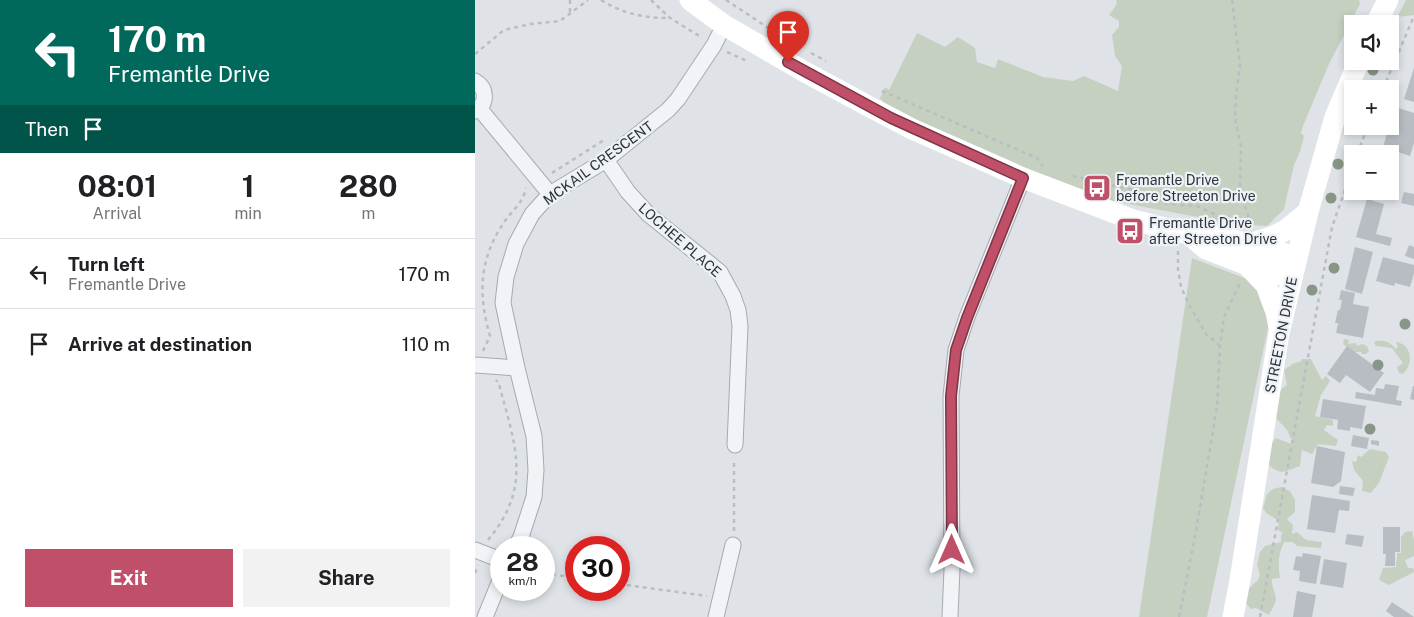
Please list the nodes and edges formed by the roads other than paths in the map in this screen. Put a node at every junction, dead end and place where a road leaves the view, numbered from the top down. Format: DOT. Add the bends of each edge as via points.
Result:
graph roads {
  1 [pos="690,0"];
  2 [pos="1387,0"];
  3 [pos="1380,15"];
  4 [pos="724,25"];
  5 [pos="1355,70"];
  6 [pos="475,81"];
  7 [pos="477,110"];
  8 [pos="606,160"];
  9 [pos="1023,178"];
  10 [pos="549,194"];
  11 [pos="1308,212"];
  12 [pos="1248,254"];
  13 [pos="1297,257"];
  14 [pos="1292,278"];
  15 [pos="1279,332"];
  16 [pos="481,365"];
  17 [pos="517,368"];
  18 [pos="735,445"];
  19 [pos="521,536"];
  20 [pos="733,545"];
  21 [pos="492,601"];
  22 [pos="485,617"];
  23 [pos="716,617"];
  24 [pos="950,617"];
  25 [pos="1233,617"];
  1 -- 4 [label="main road"];
  2 -- 3 [label="main road"];
  4 -- 8 [label="street, MCKAIL CRESCENT" via="673,104"];
  4 -- 9 [label="main road" via="891,118"];
  5 -- 11 [label="main road, STREETON DRIVE" via="1335,116"];
  6 -- 7 [label="street" via="485,92 483,104"];
  7 -- 10 [label="street"];
  8 -- 10 [label="street, MCKAIL CRESCENT"];
  8 -- 18 [label="street, LOCHEE PLACE" via="648,214 720,272 733,296 740,326"];
  9 -- 12 [label="main road" via="1133,220 1188,234 1206,250"];
  9 -- 24 [label="street" via="956,350 951,396"];
  10 -- 17 [label="street, MCKAIL CRESCENT" via="532,214 516,244 507,277 503,303"];
  11 -- 12 [label="main road"];
  11 -- 13 [label="main road, STREETON DRIVE"];
  12 -- 13 [label="main road"];
  12 -- 14 [label="main road"];
  12 -- 15 [label="main road" via="1266,285"];
  13 -- 14 [label="main road, STREETON DRIVE"];
  14 -- 15 [label="main road, STREETON DRIVE"];
  15 -- 25 [label="main road, STREETON DRIVE"];
  16 -- 17 [label="street"];
  17 -- 19 [label="street, MCKAIL CRESCENT" via="534,436 535,470 534,497"];
  20 -- 23 [label="street"];
  21 -- 22 [label="street"];
}
